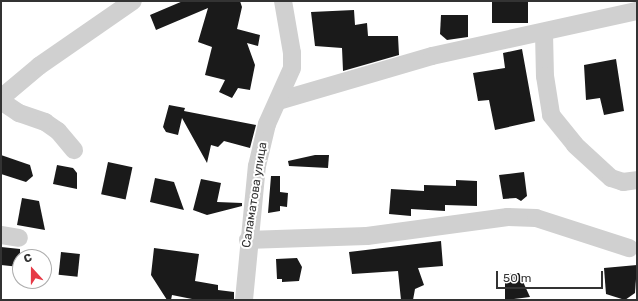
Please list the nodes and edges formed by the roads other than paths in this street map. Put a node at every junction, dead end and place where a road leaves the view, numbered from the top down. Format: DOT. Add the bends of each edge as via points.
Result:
graph roads {
  1 [pos="133,1"];
  2 [pos="283,1"];
  3 [pos="636,10"];
  4 [pos="544,33"];
  5 [pos="1,98"];
  6 [pos="1,101"];
  7 [pos="278,101"];
  8 [pos="74,150"];
  9 [pos="637,180"];
  10 [pos="1,235"];
  11 [pos="19,238"];
  12 [pos="248,240"];
  13 [pos="629,248"];
  14 [pos="244,300"];
  1 -- 5 [label="street" via="39,66"];
  2 -- 7 [label="street, Саламатова улица" via="292,68"];
  3 -- 4 [label="street"];
  4 -- 7 [label="street" via="432,56"];
  4 -- 9 [label="street" via="545,76 550,116 574,145 611,178 624,182"];
  6 -- 8 [label="street" via="19,113 45,122 58,131"];
  7 -- 12 [label="street, Саламатова улица" via="267,124 257,166"];
  10 -- 11 [label="street"];
  12 -- 13 [label="street" via="367,236 508,217 536,218"];
  12 -- 14 [label="street, Саламатова улица"];
}
